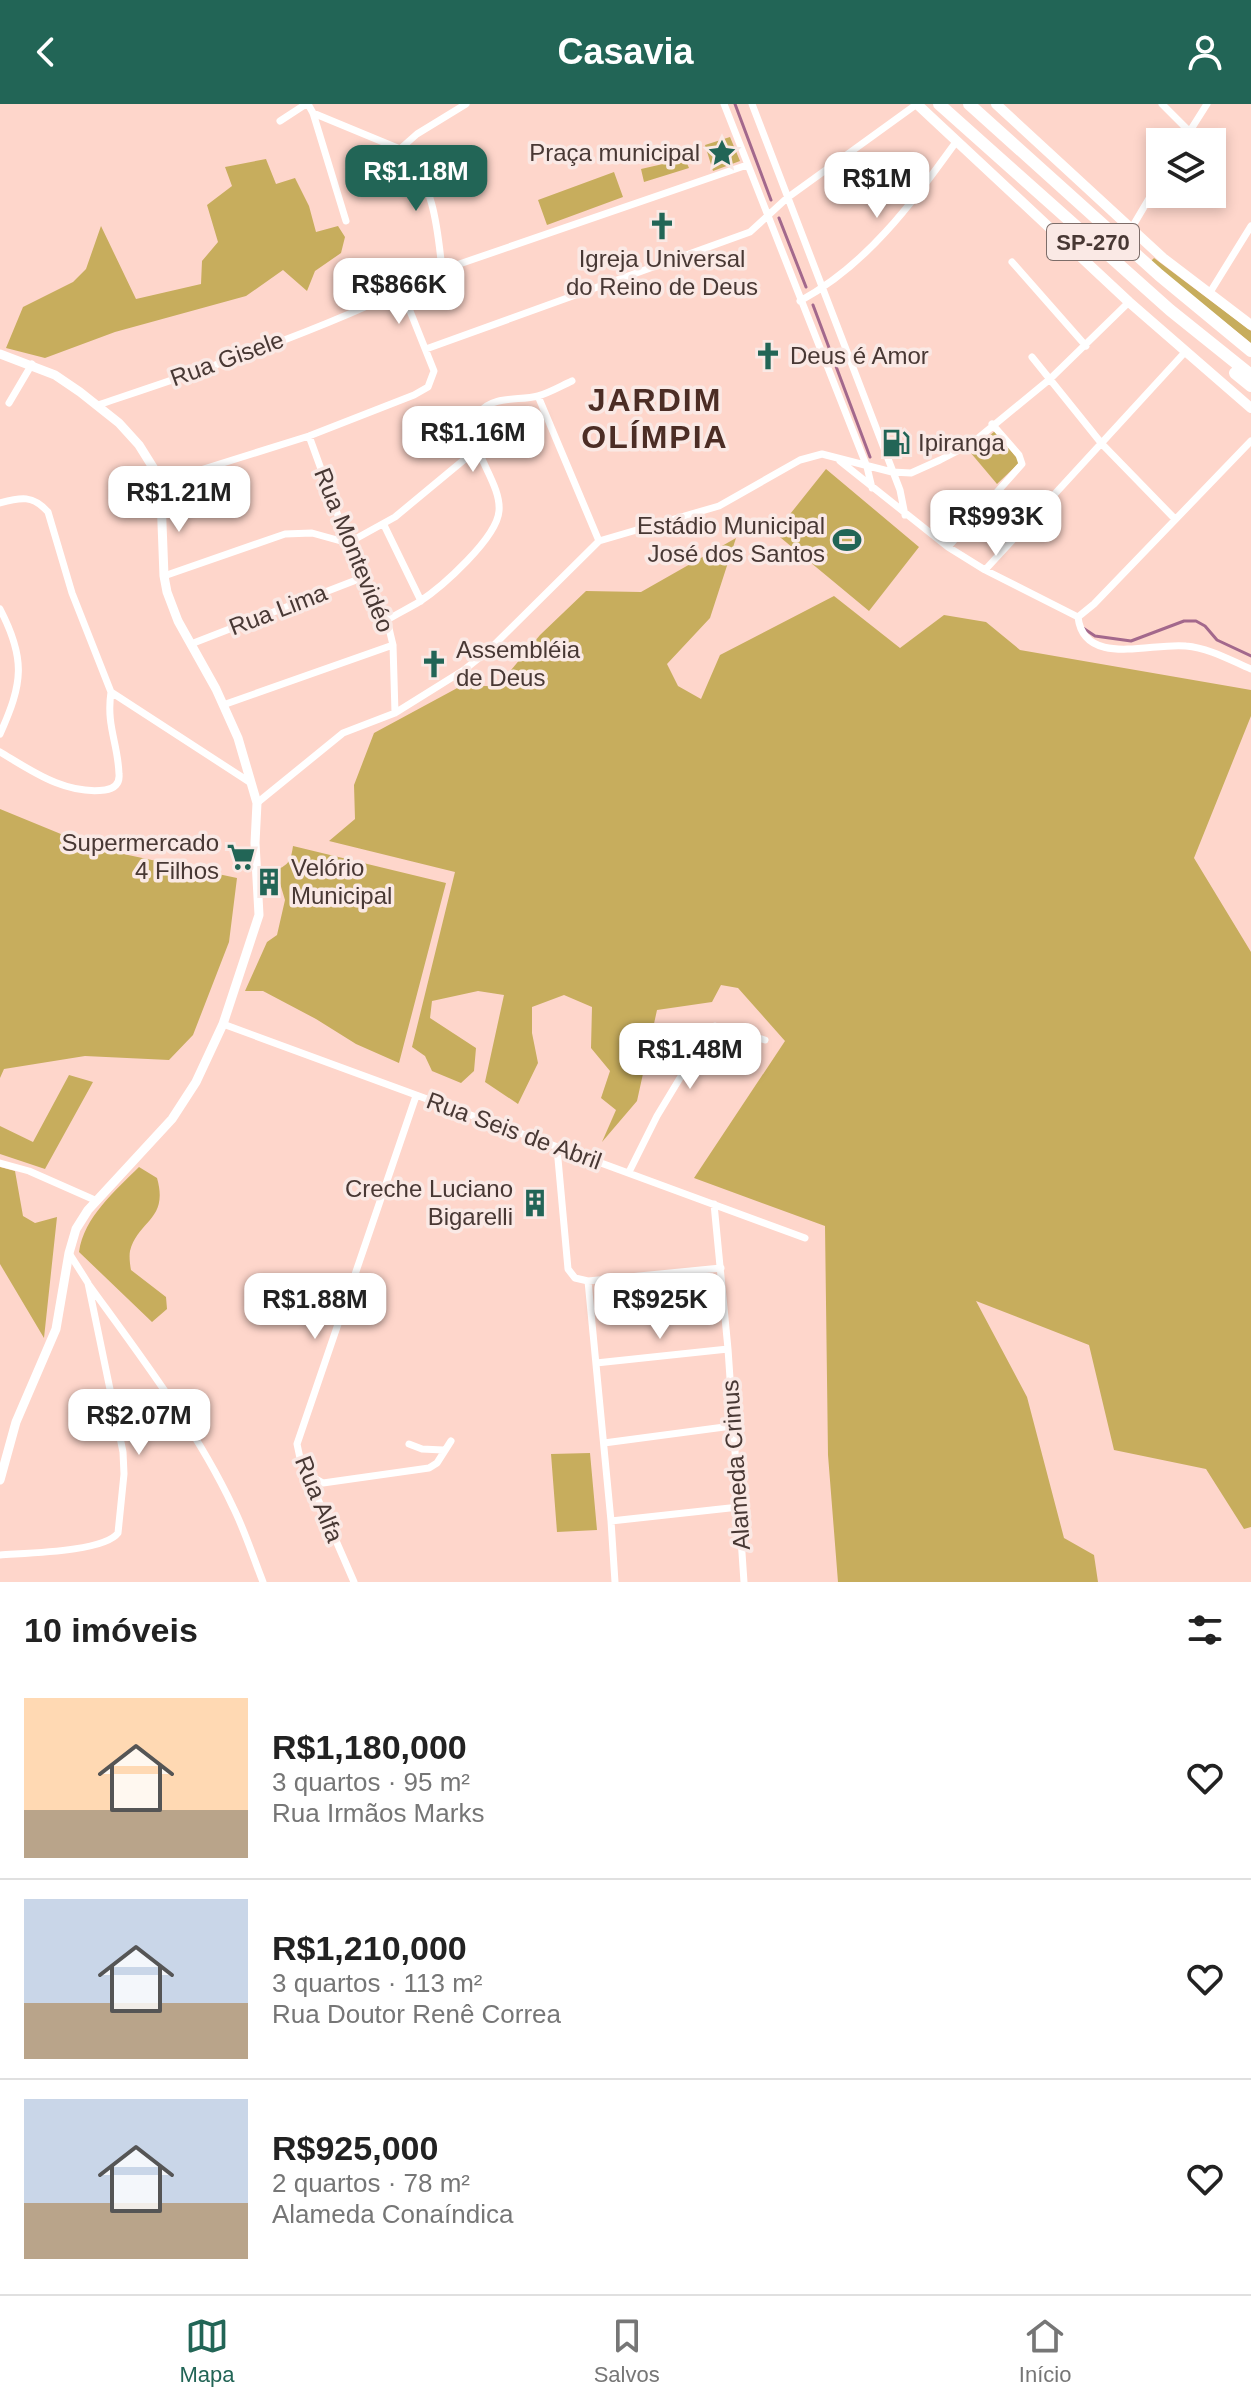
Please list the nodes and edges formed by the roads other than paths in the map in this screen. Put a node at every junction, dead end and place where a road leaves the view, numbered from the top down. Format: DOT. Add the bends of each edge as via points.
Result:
graph roads {
  1 [pos="307,104"];
  2 [pos="466,104"];
  3 [pos="724,104"];
  4 [pos="752,104"];
  5 [pos="917,104"];
  6 [pos="939,104"];
  7 [pos="969,104"];
  8 [pos="996,104"];
  9 [pos="1162,104"];
  10 [pos="1207,104"];
  11 [pos="313,113"];
  12 [pos="280,121"];
  13 [pos="1186,128"];
  14 [pos="1191,128"];
  15 [pos="956,142"];
  16 [pos="400,149"];
  17 [pos="747,165"];
  18 [pos="787,198"];
  19 [pos="1146,204"];
  20 [pos="768,216"];
  21 [pos="346,221"];
  22 [pos="1251,226"];
  23 [pos="1131,229"];
  24 [pos="1113,259"];
  25 [pos="1012,262"];
  26 [pos="442,270"];
  27 [pos="823,288"];
  28 [pos="402,291"];
  29 [pos="1209,294"];
  30 [pos="800,301"];
  31 [pos="1129,302"];
  32 [pos="1251,325"];
  33 [pos="1086,346"];
  34 [pos="426,349"];
  35 [pos="1186,351"];
  36 [pos="1251,351"];
  37 [pos="0,354"];
  38 [pos="1032,357"];
  39 [pos="32,364"];
  40 [pos="1251,375"];
  41 [pos="1050,379"];
  42 [pos="572,381"];
  43 [pos="1251,386"];
  44 [pos="538,396"];
  45 [pos="9,403"];
  46 [pos="98,405"];
  47 [pos="1251,408"];
  48 [pos="992,424"];
  49 [pos="309,436"];
  50 [pos="1251,441"];
  51 [pos="1102,444"];
  52 [pos="477,449"];
  53 [pos="836,458"];
  54 [pos="867,467"];
  55 [pos="892,472"];
  56 [pos="159,483"];
  57 [pos="872,488"];
  58 [pos="0,503"];
  59 [pos="905,515"];
  60 [pos="1174,518"];
  61 [pos="384,525"];
  62 [pos="599,541"];
  63 [pos="348,543"];
  64 [pos="948,547"];
  65 [pos="985,570"];
  66 [pos="164,576"];
  67 [pos="364,577"];
  68 [pos="421,601"];
  69 [pos="0,609"];
  70 [pos="1078,617"];
  71 [pos="387,620"];
  72 [pos="191,644"];
  73 [pos="393,645"];
  74 [pos="1251,669"];
  75 [pos="111,692"];
  76 [pos="223,705"];
  77 [pos="395,713"];
  78 [pos="0,734"];
  79 [pos="0,752"];
  80 [pos="253,784"];
  81 [pos="257,803"];
  82 [pos="223,1024"];
  83 [pos="765,1040"];
  84 [pos="416,1096"];
  85 [pos="557,1148"];
  86 [pos="0,1163"];
  87 [pos="629,1172"];
  88 [pos="97,1201"];
  89 [pos="714,1204"];
  90 [pos="805,1238"];
  91 [pos="69,1253"];
  92 [pos="721,1268"];
  93 [pos="588,1281"];
  94 [pos="88,1283"];
  95 [pos="728,1349"];
  96 [pos="596,1363"];
  97 [pos="732,1426"];
  98 [pos="451,1441"];
  99 [pos="604,1443"];
  100 [pos="409,1444"];
  101 [pos="443,1450"];
  102 [pos="307,1474"];
  103 [pos="0,1480"];
  104 [pos="739,1507"];
  105 [pos="611,1521"];
  106 [pos="0,1555"];
  107 [pos="263,1582"];
  108 [pos="354,1582"];
  109 [pos="615,1582"];
  110 [pos="744,1582"];
  1 -- 11 [label="street"];
  1 -- 12 [label="street"];
  2 -- 16 [label="street"];
  3 -- 17 [label="street"];
  4 -- 18 [label="street"];
  5 -- 15 [label="main road"];
  5 -- 18 [label="street"];
  6 -- 24 [label="highway, SP-270"];
  7 -- 36 [label="highway, SP-270"];
  8 -- 23 [label="main road"];
  9 -- 13 [label="street"];
  10 -- 14 [label="street"];
  11 -- 16 [label="street"];
  11 -- 21 [label="street"];
  15 -- 27 [label="street" via="883,237"];
  15 -- 31 [label="main road"];
  16 -- 26 [label="street" via="420,170"];
  17 -- 20 [label="street"];
  17 -- 26 [label="street, Rua Gisele"];
  18 -- 20 [label="street"];
  18 -- 27 [label="street"];
  19 -- 23 [label="street"];
  20 -- 30 [label="street"];
  20 -- 34 [label="street" via="750,232"];
  22 -- 29 [label="street"];
  23 -- 29 [label="main road"];
  24 -- 40 [label="highway, SP-270"];
  24 -- 43 [label="highway"];
  25 -- 33 [label="street"];
  26 -- 28 [label="street, Rua Gisele"];
  27 -- 30 [label="street"];
  27 -- 55 [label="street"];
  28 -- 34 [label="street"];
  28 -- 46 [label="street, Rua Gisele" via="206,369"];
  29 -- 32 [label="main road"];
  30 -- 54 [label="street"];
  31 -- 33 [label="street"];
  31 -- 35 [label="main road"];
  33 -- 41 [label="street"];
  34 -- 49 [label="street" via="434,371 428,387"];
  35 -- 47 [label="main road"];
  35 -- 51 [label="street"];
  37 -- 39 [label="street"];
  38 -- 41 [label="street"];
  39 -- 45 [label="street"];
  39 -- 46 [label="street"];
  41 -- 48 [label="street"];
  41 -- 51 [label="street"];
  42 -- 44 [label="street"];
  44 -- 52 [label="street" via="499,401 481,411 474,428"];
  44 -- 62 [label="street"];
  46 -- 56 [label="street" via="139,445"];
  48 -- 55 [label="street" via="971,444 917,472"];
  48 -- 64 [label="street" via="1022,464"];
  49 -- 56 [label="street"];
  49 -- 63 [label="street, Rua Montevidéo"];
  50 -- 60 [label="street"];
  51 -- 60 [label="street"];
  51 -- 65 [label="street"];
  52 -- 61 [label="street"];
  52 -- 68 [label="street" via="494,482 496,523 485,541"];
  53 -- 54 [label="street"];
  53 -- 57 [label="street"];
  53 -- 62 [label="street" via="822,454 800,460 719,506"];
  54 -- 55 [label="street"];
  54 -- 57 [label="street"];
  55 -- 59 [label="street"];
  56 -- 66 [label="street"];
  57 -- 59 [label="street"];
  58 -- 75 [label="street" via="27,497 48,512 72,593"];
  59 -- 64 [label="street"];
  60 -- 70 [label="street"];
  61 -- 63 [label="street"];
  61 -- 68 [label="street"];
  62 -- 77 [label="street" via="490,649"];
  63 -- 66 [label="street" via="312,533 285,534"];
  63 -- 67 [label="street, Rua Montevidéo"];
  64 -- 65 [label="street"];
  65 -- 70 [label="street"];
  66 -- 72 [label="street" via="172,607"];
  67 -- 71 [label="street, Rua Montevidéo"];
  67 -- 72 [label="street, Rua Lima"];
  68 -- 71 [label="street"];
  69 -- 78 [label="street" via="19,655 17,694"];
  70 -- 74 [label="street" via="1079,628 1100,647 1191,646"];
  71 -- 73 [label="street, Rua Montevidéo"];
  72 -- 76 [label="street"];
  73 -- 76 [label="street"];
  73 -- 77 [label="street, Rua Montevidéo"];
  75 -- 79 [label="street" via="109,725 119,773 111,789 63,786"];
  75 -- 80 [label="street"];
  76 -- 80 [label="street"];
  77 -- 81 [label="street" via="343,733"];
  80 -- 81 [label="street"];
  81 -- 82 [label="street" via="259,915"];
  82 -- 84 [label="street, Rua Seis de Abril"];
  82 -- 88 [label="street" via="172,1119"];
  83 -- 87 [label="street" via="715,1026 709,1030"];
  84 -- 85 [label="street, Rua Seis de Abril"];
  84 -- 102 [label="street, Rua Alfa" via="301,1429 297,1444"];
  85 -- 87 [label="street, Rua Seis de Abril"];
  85 -- 93 [label="street" via="568,1269 575,1278"];
  86 -- 88 [label="street"];
  87 -- 89 [label="street, Rua Seis de Abril"];
  88 -- 91 [label="street" via="81,1219"];
  89 -- 90 [label="street, Rua Seis de Abril"];
  89 -- 92 [label="street, Alameda Crinus"];
  91 -- 94 [label="street"];
  91 -- 103 [label="street" via="56,1329 16,1422"];
  92 -- 93 [label="street"];
  92 -- 95 [label="street, Alameda Crinus"];
  93 -- 96 [label="street"];
  94 -- 106 [label="street" via="123,1452 118,1533 97,1546"];
  94 -- 107 [label="street" via="157,1380 220,1483"];
  95 -- 96 [label="street"];
  95 -- 97 [label="street, Alameda Crinus"];
  96 -- 99 [label="street"];
  97 -- 99 [label="street"];
  97 -- 104 [label="street, Alameda Crinus"];
  98 -- 101 [label="street"];
  99 -- 105 [label="street"];
  100 -- 101 [label="street"];
  101 -- 102 [label="street" via="437,1463 416,1470 323,1483"];
  102 -- 108 [label="street, Rua Alfa"];
  104 -- 105 [label="street"];
  104 -- 110 [label="street, Alameda Crinus"];
  105 -- 109 [label="street"];
}
